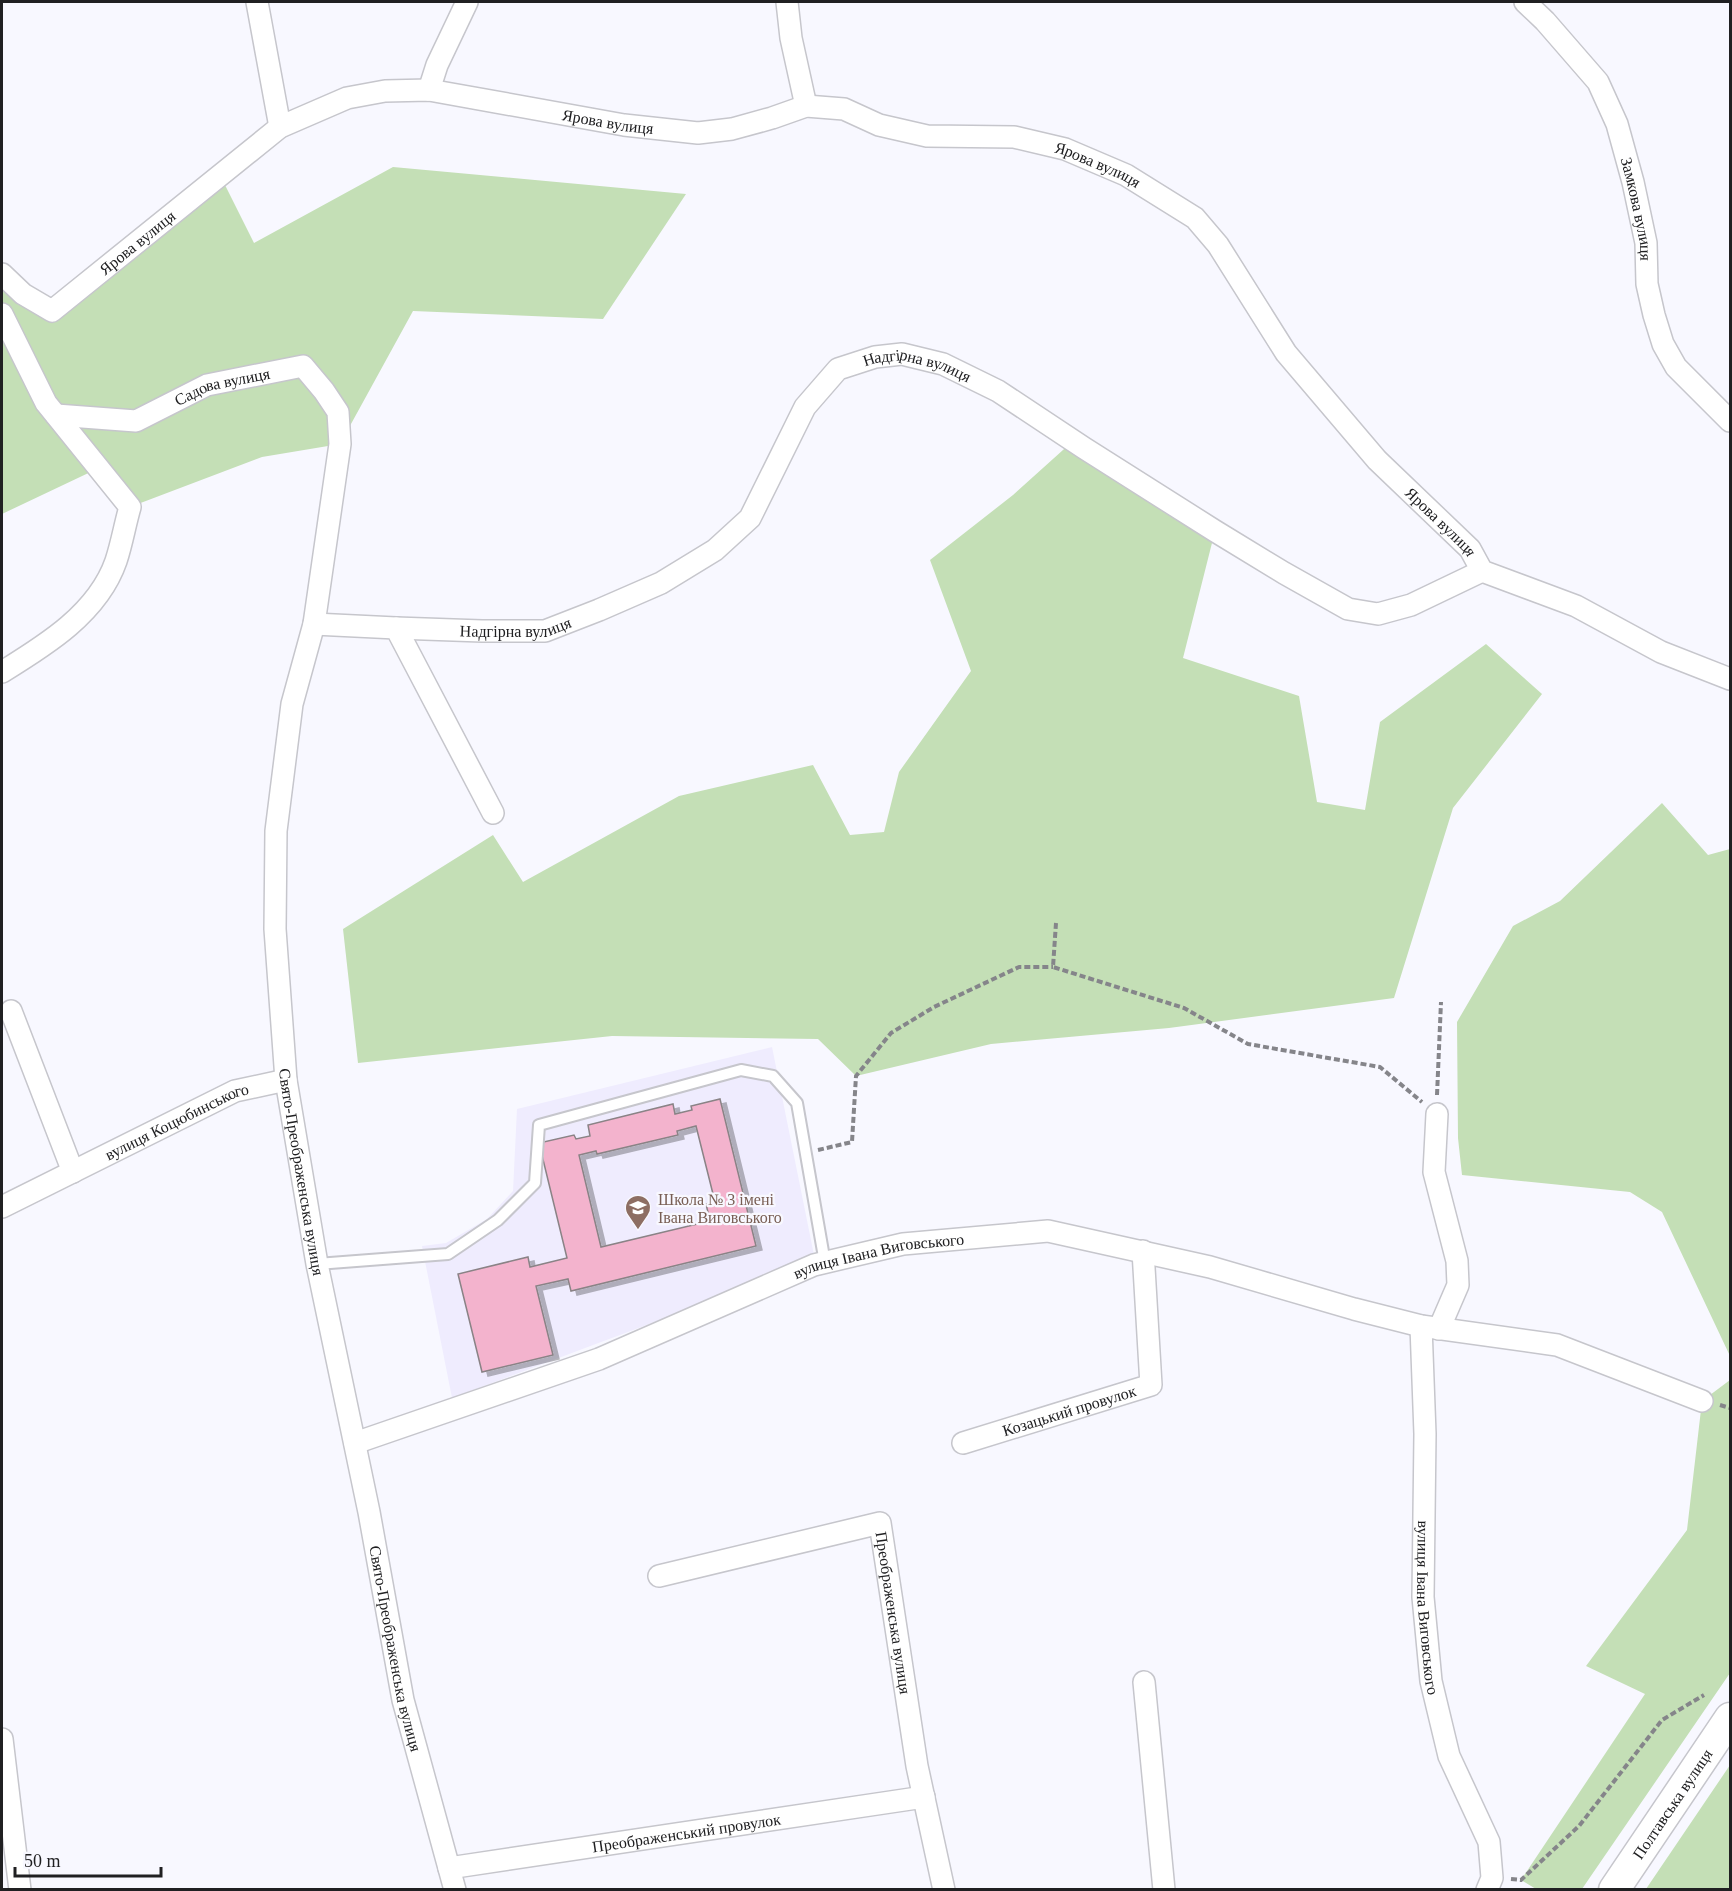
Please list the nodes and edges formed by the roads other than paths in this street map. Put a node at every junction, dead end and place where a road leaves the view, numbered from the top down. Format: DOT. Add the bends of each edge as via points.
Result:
graph roads {
  1 [pos="256,2"];
  2 [pos="467,2"];
  3 [pos="787,2"];
  4 [pos="1525,2"];
  5 [pos="429,90"];
  6 [pos="806,106"];
  7 [pos="280,128"];
  8 [pos="2,274"];
  9 [pos="2,314"];
  10 [pos="56,415"];
  11 [pos="1731,421"];
  12 [pos="340,444"];
  13 [pos="1482,571"];
  14 [pos="314,624"];
  15 [pos="396,628"];
  16 [pos="2,672"];
  17 [pos="1731,679"];
  18 [pos="494,813"];
  19 [pos="11,1011"];
  20 [pos="286,1080"];
  21 [pos="1437,1114"];
  22 [pos="73,1172"];
  23 [pos="2,1207"];
  24 [pos="1143,1251"];
  25 [pos="825,1263"];
  26 [pos="317,1264"];
  27 [pos="1430,1328"];
  28 [pos="1702,1401"];
  29 [pos="355,1443"];
  30 [pos="963,1443"];
  31 [pos="659,1576"];
  32 [pos="1144,1682"];
  33 [pos="1731,1718"];
  34 [pos="2,1739"];
  35 [pos="924,1797"];
  36 [pos="449,1868"];
  37 [pos="1490,1884"];
  38 [pos="20,1890"];
  39 [pos="455,1890"];
  40 [pos="944,1890"];
  41 [pos="1164,1890"];
  42 [pos="1614,1890"];
  1 -- 7 [label="street"];
  2 -- 5 [label="street" via="436,65"];
  3 -- 6 [label="street"];
  4 -- 11 [label="street, Замкова вулиця" via="1598,82 1617,124 1633,182 1646,243 1647,284 1663,344 1676,367"];
  5 -- 6 [label="street, Ярова вулиця" via="624,125 698,133 732,129"];
  5 -- 7 [label="street, Ярова вулиця" via="385,91 347,98"];
  6 -- 13 [label="street, Ярова вулиця" via="844,109 879,125 927,136 1014,136 1065,149 1126,175 1195,218 1218,245 1286,353 1377,460 1470,549"];
  7 -- 8 [label="street, Ярова вулиця" via="52,311 23,294"];
  9 -- 10 [label="street" via="46,403"];
  10 -- 12 [label="street, Садова вулиця" via="136,421 207,386 303,366 338,412"];
  10 -- 16 [label="street" via="130,507 116,562 95,601 46,644"];
  12 -- 14 [label="street, Свято-Преображенська вулиця"];
  13 -- 15 [label="street, Надгірна вулиця" via="1411,605 1378,614 1348,609 1264,561 998,391 943,364 902,354 875,357 838,369 805,408 750,518 715,550 661,583 545,631"];
  13 -- 17 [label="street, Ярова вулиця" via="1576,606 1661,652"];
  14 -- 15 [label="street, Надгірна вулиця"];
  14 -- 20 [label="street, Свято-Преображенська вулиця" via="292,704 276,831 275,929"];
  15 -- 18 [label="street"];
  19 -- 22 [label="street"];
  20 -- 22 [label="street, вулиця Коцюбинського" via="235,1092"];
  20 -- 26 [label="street, Свято-Преображенська вулиця"];
  21 -- 27 [label="street, вулиця Івана Виговського" via="1434,1172 1457,1261 1458,1285"];
  22 -- 23 [label="street, вулиця Коцюбинського"];
  24 -- 25 [label="street, вулиця Івана Виговського" via="1048,1231 903,1244"];
  24 -- 27 [label="street, вулиця Івана Виговського"];
  24 -- 30 [label="street, Козацький провулок" via="1151,1385"];
  25 -- 26 [label="lane" via="797,1103 773,1076 741,1070 539,1125 535,1183 498,1220 448,1254"];
  25 -- 29 [label="street, вулиця Івана Виговського" via="718,1305 599,1359"];
  26 -- 29 [label="street, Свято-Преображенська вулиця"];
  27 -- 28 [label="street, вулиця Івана Виговського" via="1557,1345"];
  27 -- 37 [label="street, вулиця Івана Виговського" via="1423,1597 1431,1681 1449,1756 1489,1842"];
  29 -- 36 [label="street, Свято-Преображенська вулиця" via="403,1700"];
  31 -- 35 [label="street, Преображенська вулиця" via="880,1523"];
  32 -- 41 [label="street"];
  33 -- 42 [label="main road, Полтавська вулиця"];
  34 -- 38 [label="street"];
  35 -- 36 [label="street, Преображенський провулок"];
  35 -- 40 [label="street, Преображенська вулиця"];
  36 -- 39 [label="street, Свято-Преображенська вулиця"];
}
